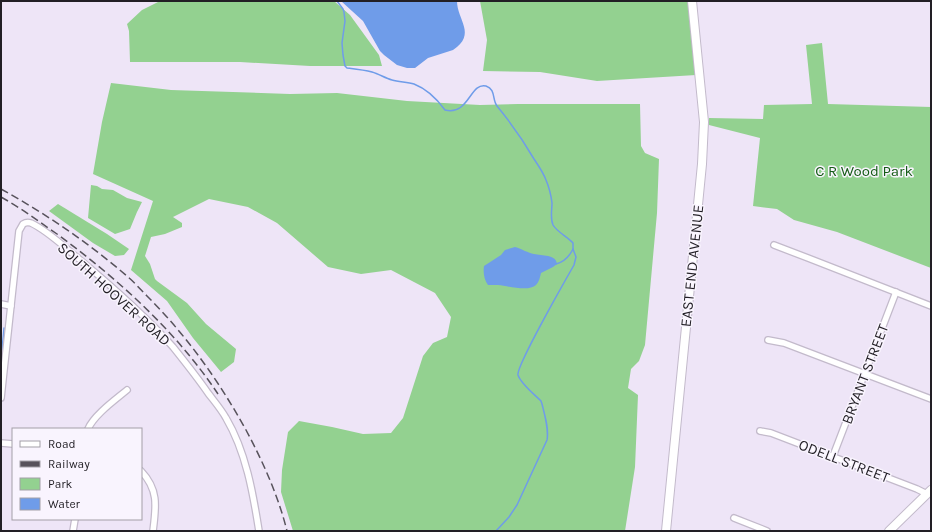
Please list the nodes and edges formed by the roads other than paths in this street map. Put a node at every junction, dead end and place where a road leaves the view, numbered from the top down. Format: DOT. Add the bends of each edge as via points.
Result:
graph roads {
  1 [pos="692,1"];
  2 [pos="774,245"];
  3 [pos="896,292"];
  4 [pos="1,304"];
  5 [pos="11,306"];
  6 [pos="931,306"];
  7 [pos="768,340"];
  8 [pos="864,374"];
  9 [pos="127,390"];
  10 [pos="1,398"];
  11 [pos="931,399"];
  12 [pos="88,428"];
  13 [pos="760,431"];
  14 [pos="1,443"];
  15 [pos="12,444"];
  16 [pos="833,456"];
  17 [pos="142,472"];
  18 [pos="929,492"];
  19 [pos="734,518"];
  20 [pos="75,520"];
  21 [pos="73,531"];
  22 [pos="153,531"];
  23 [pos="259,531"];
  24 [pos="666,531"];
  25 [pos="767,531"];
  26 [pos="889,531"];
  1 -- 24 [label="street, EAST END AVENUE" via="704,132"];
  2 -- 3 [label="street"];
  3 -- 6 [label="street"];
  3 -- 8 [label="street, BRYANT STREET"];
  4 -- 5 [label="street"];
  5 -- 10 [label="street"];
  5 -- 23 [label="street, SOUTH HOOVER ROAD" via="19,231 26,222 42,229 150,322 204,387 226,418 238,442 250,481"];
  7 -- 8 [label="street" via="784,343"];
  8 -- 11 [label="street"];
  8 -- 16 [label="street, BRYANT STREET"];
  9 -- 12 [label="street" via="96,417"];
  13 -- 16 [label="street, ODELL STREET"];
  14 -- 15 [label="street"];
  16 -- 18 [label="street, ODELL STREET"];
  17 -- 22 [label="street" via="155,493"];
  18 -- 26 [label="street"];
  19 -- 25 [label="street"];
  20 -- 21 [label="street"];
}
